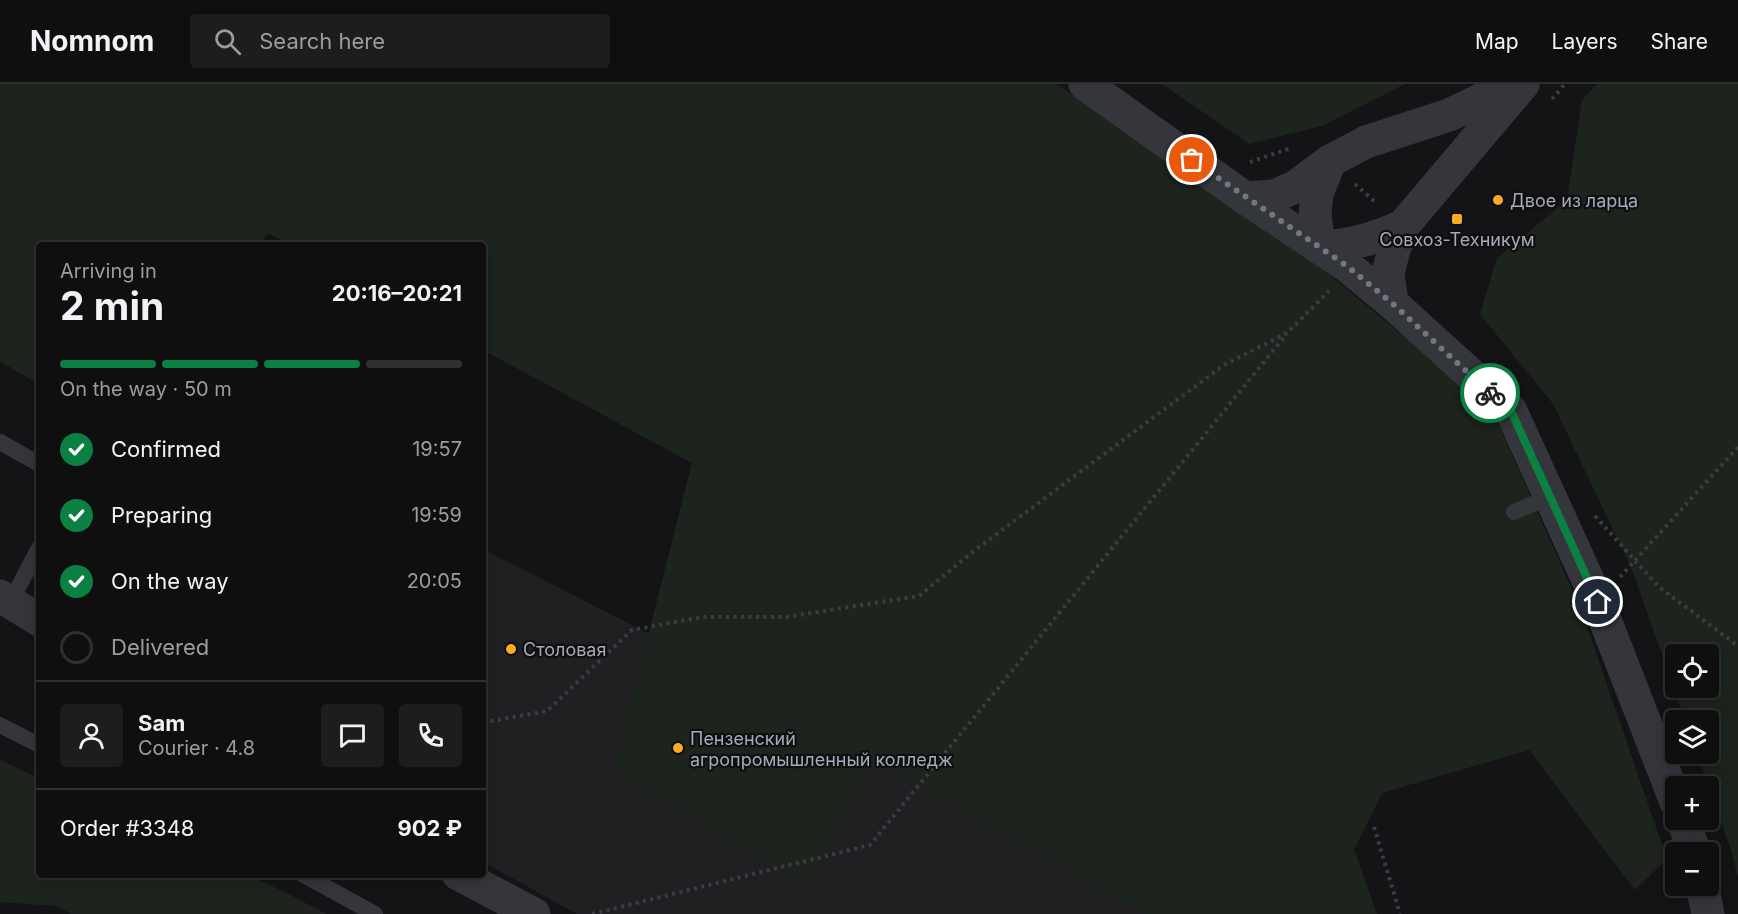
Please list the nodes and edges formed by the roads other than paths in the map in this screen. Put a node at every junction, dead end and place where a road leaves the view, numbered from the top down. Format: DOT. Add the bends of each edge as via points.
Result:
graph roads {
  1 [pos="1085,84"];
  2 [pos="1514,84"];
  3 [pos="1523,84"];
  4 [pos="1341,171"];
  5 [pos="1245,198"];
  6 [pos="1391,215"];
  7 [pos="1319,247"];
  8 [pos="1392,303"];
  9 [pos="0,442"];
  10 [pos="36,462"];
  11 [pos="1552,502"];
  12 [pos="1514,512"];
  13 [pos="36,552"];
  14 [pos="5,599"];
  15 [pos="36,618"];
  16 [pos="0,725"];
  17 [pos="36,743"];
  18 [pos="1666,776"];
  19 [pos="309,878"];
  20 [pos="466,878"];
  21 [pos="1704,896"];
  22 [pos="375,914"];
  23 [pos="534,914"];
  24 [pos="1708,914"];
  1 -- 5 [label="street"];
  2 -- 4 [label="street" via="1449,115 1366,142"];
  3 -- 6 [label="street"];
  4 -- 5 [label="street" via="1274,196"];
  4 -- 7 [label="street" via="1317,194"];
  5 -- 7 [label="street"];
  6 -- 7 [label="street" via="1376,238"];
  6 -- 8 [label="street" via="1393,253 1388,274"];
  7 -- 8 [label="street"];
  8 -- 11 [label="street" via="1511,411"];
  9 -- 10 [label="lane"];
  11 -- 12 [label="lane" via="1547,498"];
  11 -- 18 [label="street" via="1598,602"];
  13 -- 14 [label="lane"];
  14 -- 15 [label="street"];
  16 -- 17 [label="lane"];
  19 -- 22 [label="lane"];
  20 -- 23 [label="street"];
  21 -- 24 [label="street"];
}
